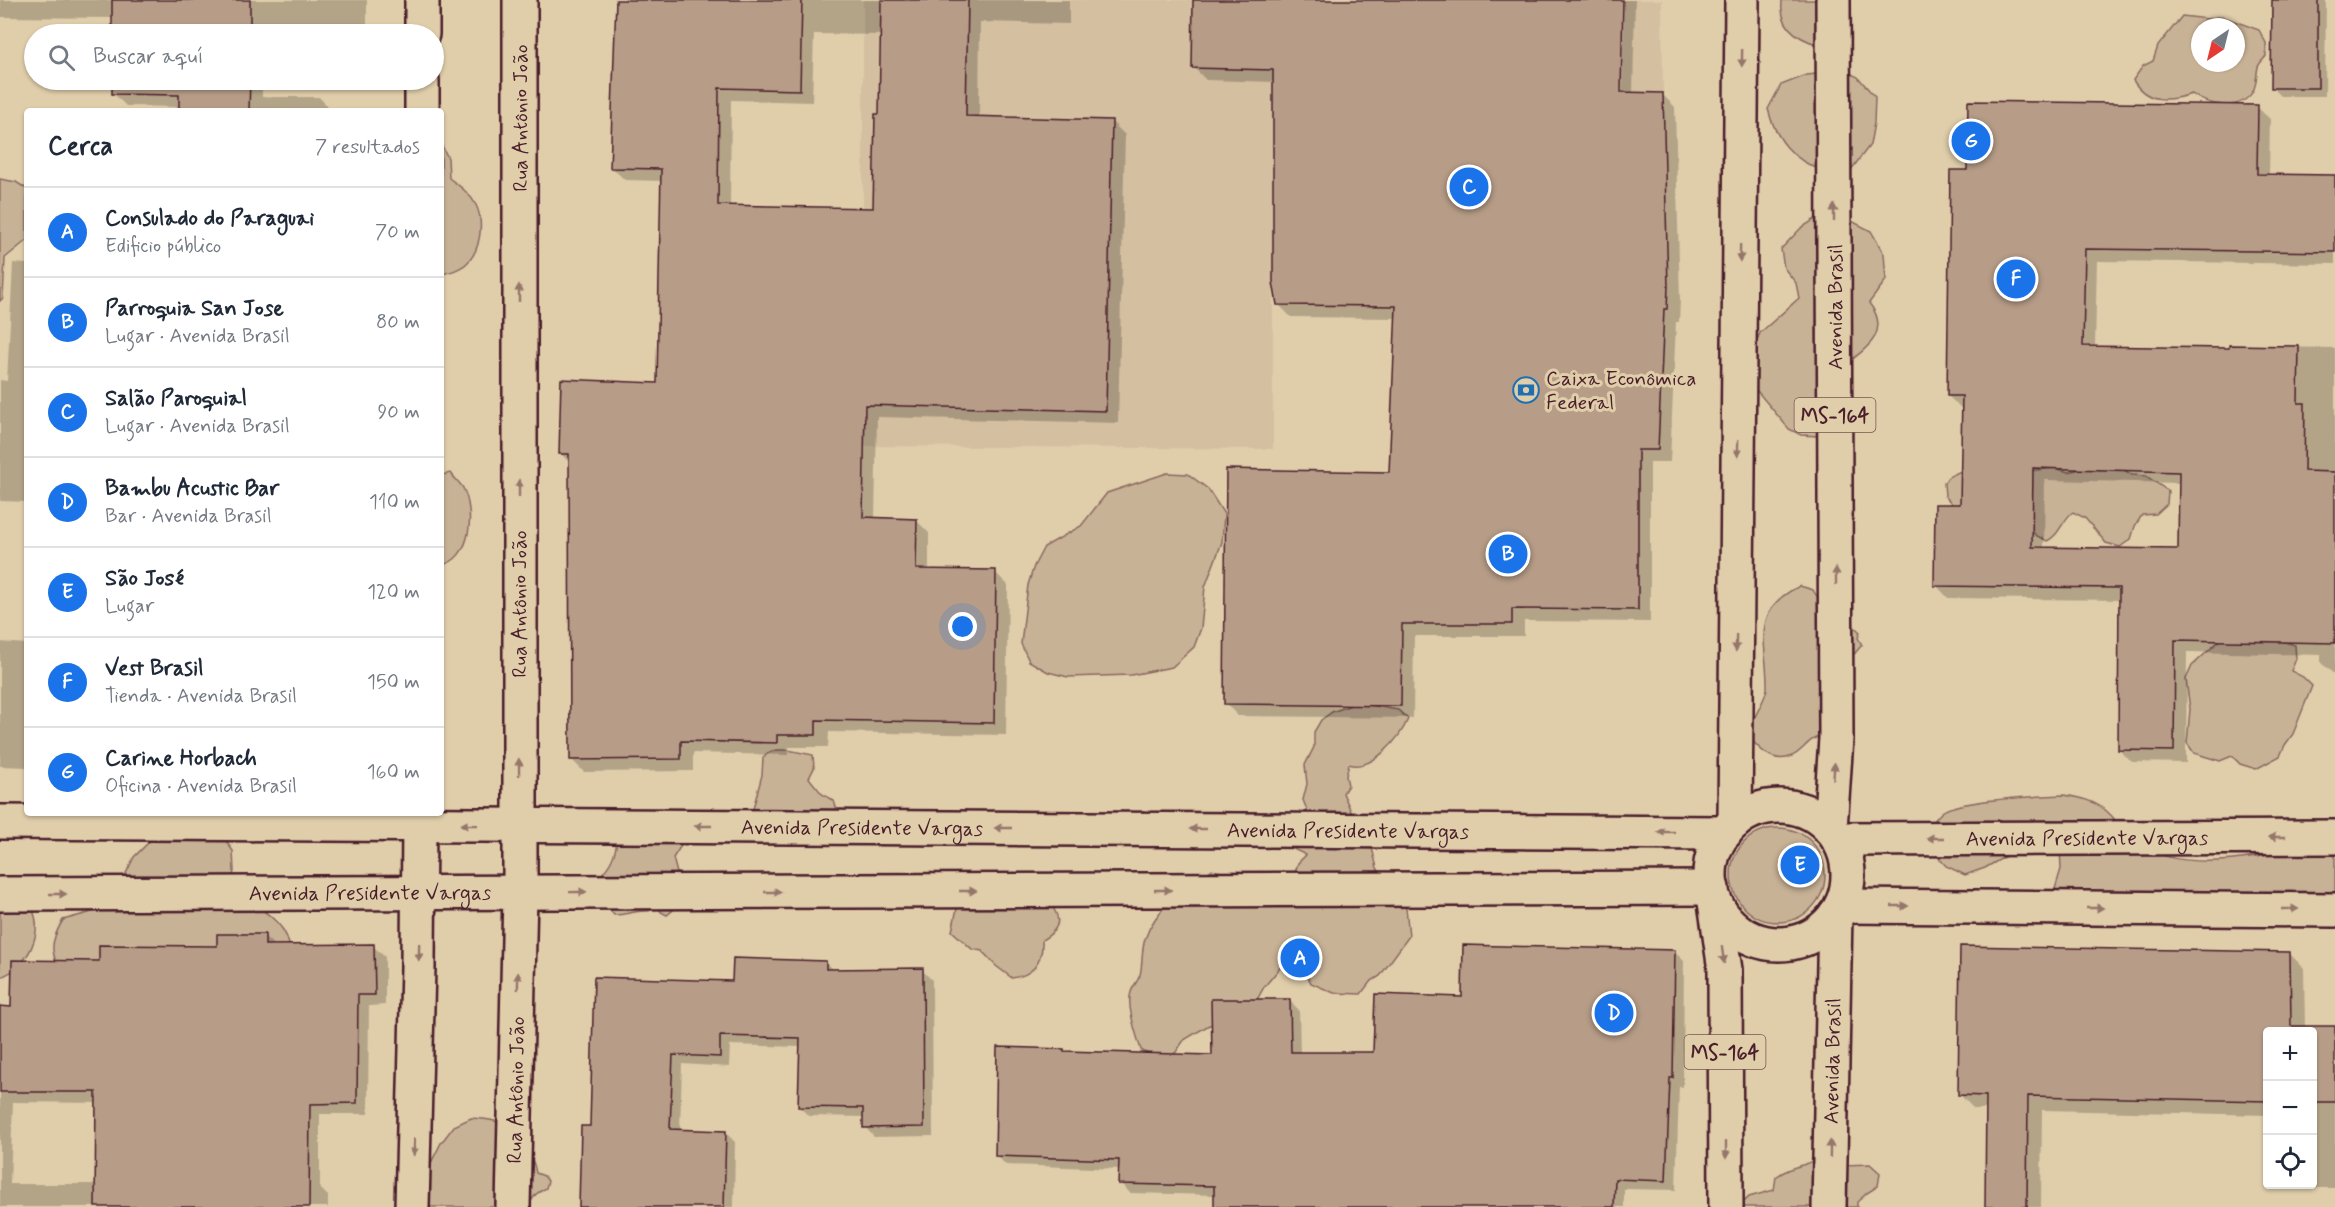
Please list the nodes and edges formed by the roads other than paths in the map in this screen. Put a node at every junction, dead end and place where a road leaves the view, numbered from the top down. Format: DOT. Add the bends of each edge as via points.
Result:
graph roads {
  1 [pos="422,0"];
  2 [pos="520,0"];
  3 [pos="1742,0"];
  4 [pos="1833,0"];
  5 [pos="422,24"];
  6 [pos="422,90"];
  7 [pos="422,108"];
  8 [pos="419,818"];
  9 [pos="0,822"];
  10 [pos="519,826"];
  11 [pos="1730,827"];
  12 [pos="1834,834"];
  13 [pos="2335,837"];
  14 [pos="520,893"];
  15 [pos="1713,893"];
  16 [pos="0,894"];
  17 [pos="419,894"];
  18 [pos="1838,910"];
  19 [pos="2335,910"];
  20 [pos="412,1207"];
  21 [pos="513,1207"];
  22 [pos="1726,1207"];
  23 [pos="1829,1207"];
  1 -- 5 [label="main road"];
  10 -- 2 [label="main road, Rua Antônio João, one-way"];
  3 -- 11 [label="main road, MS-164, one-way"];
  12 -- 4 [label="main road, Avenida Brasil / MS-164, one-way"];
  6 -- 7 [label="main road"];
  8 -- 9 [label="main road, Avenida Presidente Vargas"];
  10 -- 8 [label="main road, Avenida Presidente Vargas, one-way"];
  8 -- 17 [label="main road"];
  11 -- 10 [label="main road, Avenida Presidente Vargas, one-way"];
  10 -- 14 [label="main road, Rua Antônio João"];
  11 -- 12 [label="main road" via="1745,815 1767,807 1790,807 1812,814"];
  11 -- 15 [label="main road, MS-164" via="1712,859"];
  13 -- 12 [label="main road, Avenida Presidente Vargas, one-way"];
  12 -- 18 [label="main road, MS-164" via="1844,849 1848,872 1846,895"];
  14 -- 15 [label="main road, Avenida Presidente Vargas, one-way"];
  14 -- 17 [label="main road, Avenida Presidente Vargas"];
  21 -- 14 [label="main road, Rua Antônio João, one-way"];
  15 -- 18 [label="main road" via="1723,914 1736,928 1770,943 1806,939"];
  15 -- 22 [label="main road, MS-164, one-way" via="1725,970"];
  16 -- 17 [label="main road, Avenida Presidente Vargas, one-way"];
  17 -- 20 [label="main road, one-way"];
  18 -- 19 [label="main road, one-way"];
  23 -- 18 [label="main road, Avenida Brasil / MS-164, one-way"];
}
